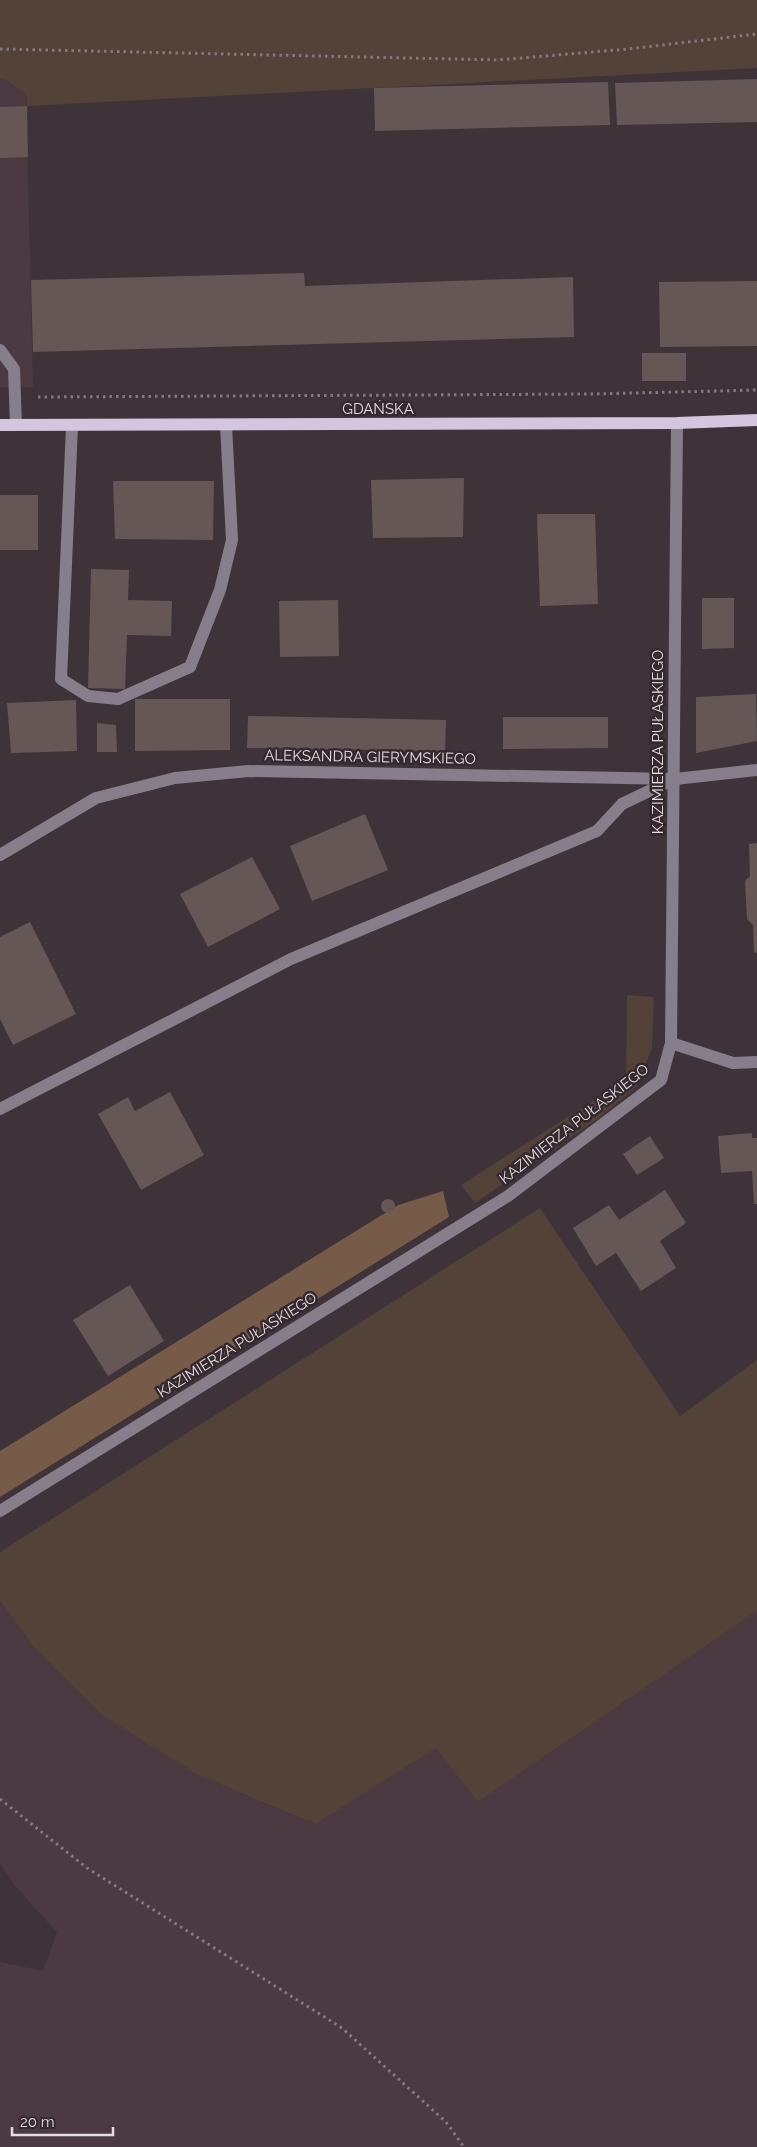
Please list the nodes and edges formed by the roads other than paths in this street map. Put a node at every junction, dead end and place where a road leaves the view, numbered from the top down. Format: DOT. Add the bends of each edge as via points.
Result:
graph roads {
  1 [pos="0,350"];
  2 [pos="757,420"];
  3 [pos="677,424"];
  4 [pos="0,425"];
  5 [pos="16,425"];
  6 [pos="226,425"];
  7 [pos="72,426"];
  8 [pos="757,770"];
  9 [pos="675,779"];
  10 [pos="0,856"];
  11 [pos="671,1043"];
  12 [pos="757,1062"];
  13 [pos="0,1109"];
  14 [pos="0,1512"];
  1 -- 5 [label="street" via="14,369"];
  2 -- 3 [label="main road, GDAŃSKA"];
  3 -- 6 [label="main road, GDAŃSKA"];
  3 -- 9 [label="street, KAZIMIERZA PUŁASKIEGO"];
  4 -- 5 [label="main road, GDAŃSKA"];
  5 -- 7 [label="main road, GDAŃSKA"];
  6 -- 7 [label="main road, GDAŃSKA"];
  6 -- 7 [label="street" via="232,540 220,590 190,667 118,699 88,696 61,678"];
  8 -- 9 [label="street, ALEKSANDRA GIERYMSKIEGO"];
  9 -- 10 [label="street, ALEKSANDRA GIERYMSKIEGO" via="248,771 175,778 96,798"];
  9 -- 11 [label="street, KAZIMIERZA PUŁASKIEGO"];
  9 -- 13 [label="street" via="622,804 597,831 291,959"];
  11 -- 12 [label="street" via="733,1064"];
  11 -- 14 [label="street, KAZIMIERZA PUŁASKIEGO" via="662,1080 508,1196"];
}
